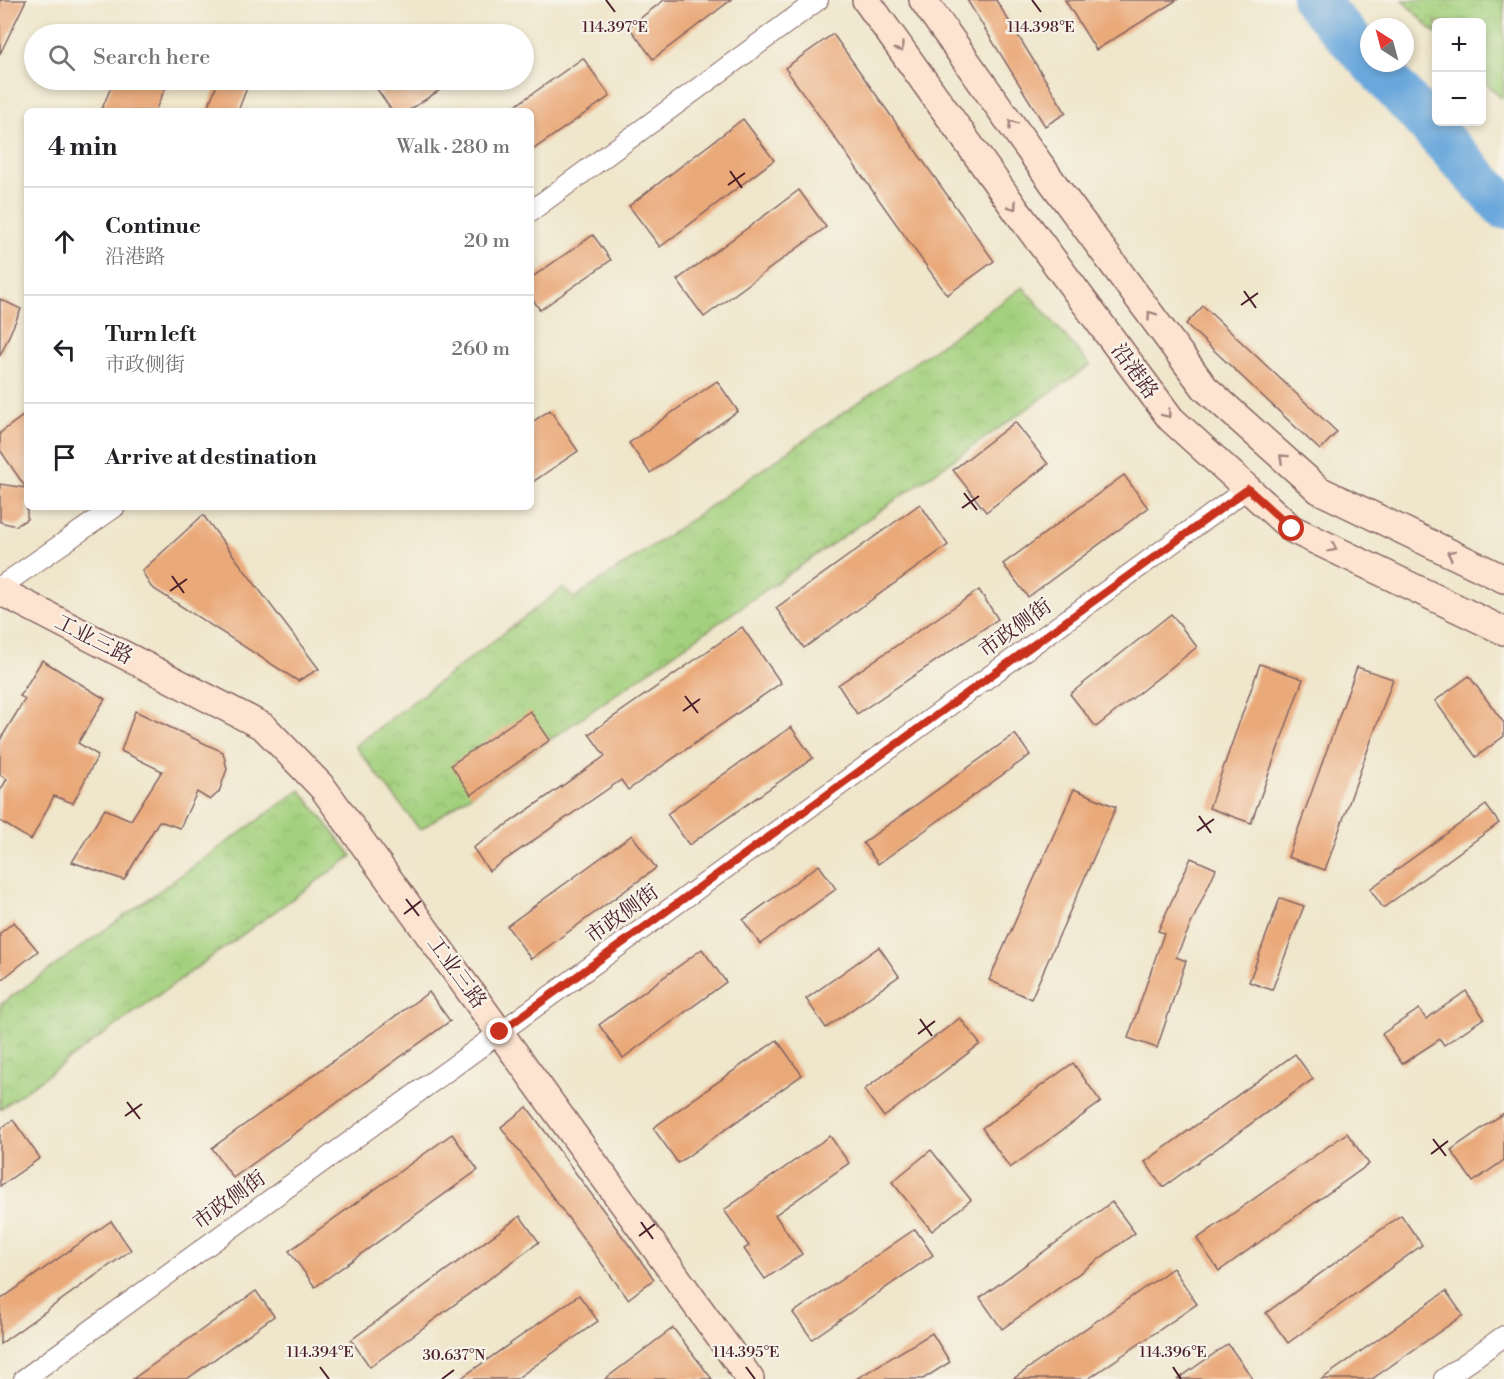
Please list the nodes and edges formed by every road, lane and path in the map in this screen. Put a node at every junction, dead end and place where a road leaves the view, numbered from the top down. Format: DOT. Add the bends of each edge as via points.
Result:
graph roads {
  1 [pos="818,0"];
  2 [pos="866,0"];
  3 [pos="923,0"];
  4 [pos="534,209"];
  5 [pos="1248,489"];
  6 [pos="111,510"];
  7 [pos="1504,579"];
  8 [pos="0,589"];
  9 [pos="1504,631"];
  10 [pos="500,1032"];
  11 [pos="1504,1336"];
  12 [pos="24,1379"];
  13 [pos="750,1379"];
  14 [pos="1444,1379"];
  1 -- 4 [label="street"];
  2 -- 5 [label="main road, 沿港路, one-way" via="1171,419"];
  7 -- 3 [label="main road, one-way" via="1319,490 1205,388"];
  5 -- 9 [label="main road, 沿港路, one-way" via="1292,529"];
  5 -- 10 [label="street, 市政侧街"];
  6 -- 8 [label="street"];
  8 -- 10 [label="main road, 工业三路" via="264,727 323,788"];
  10 -- 12 [label="street, 市政侧街"];
  10 -- 13 [label="main road, 工业三路"];
  11 -- 14 [label="street"];
}
